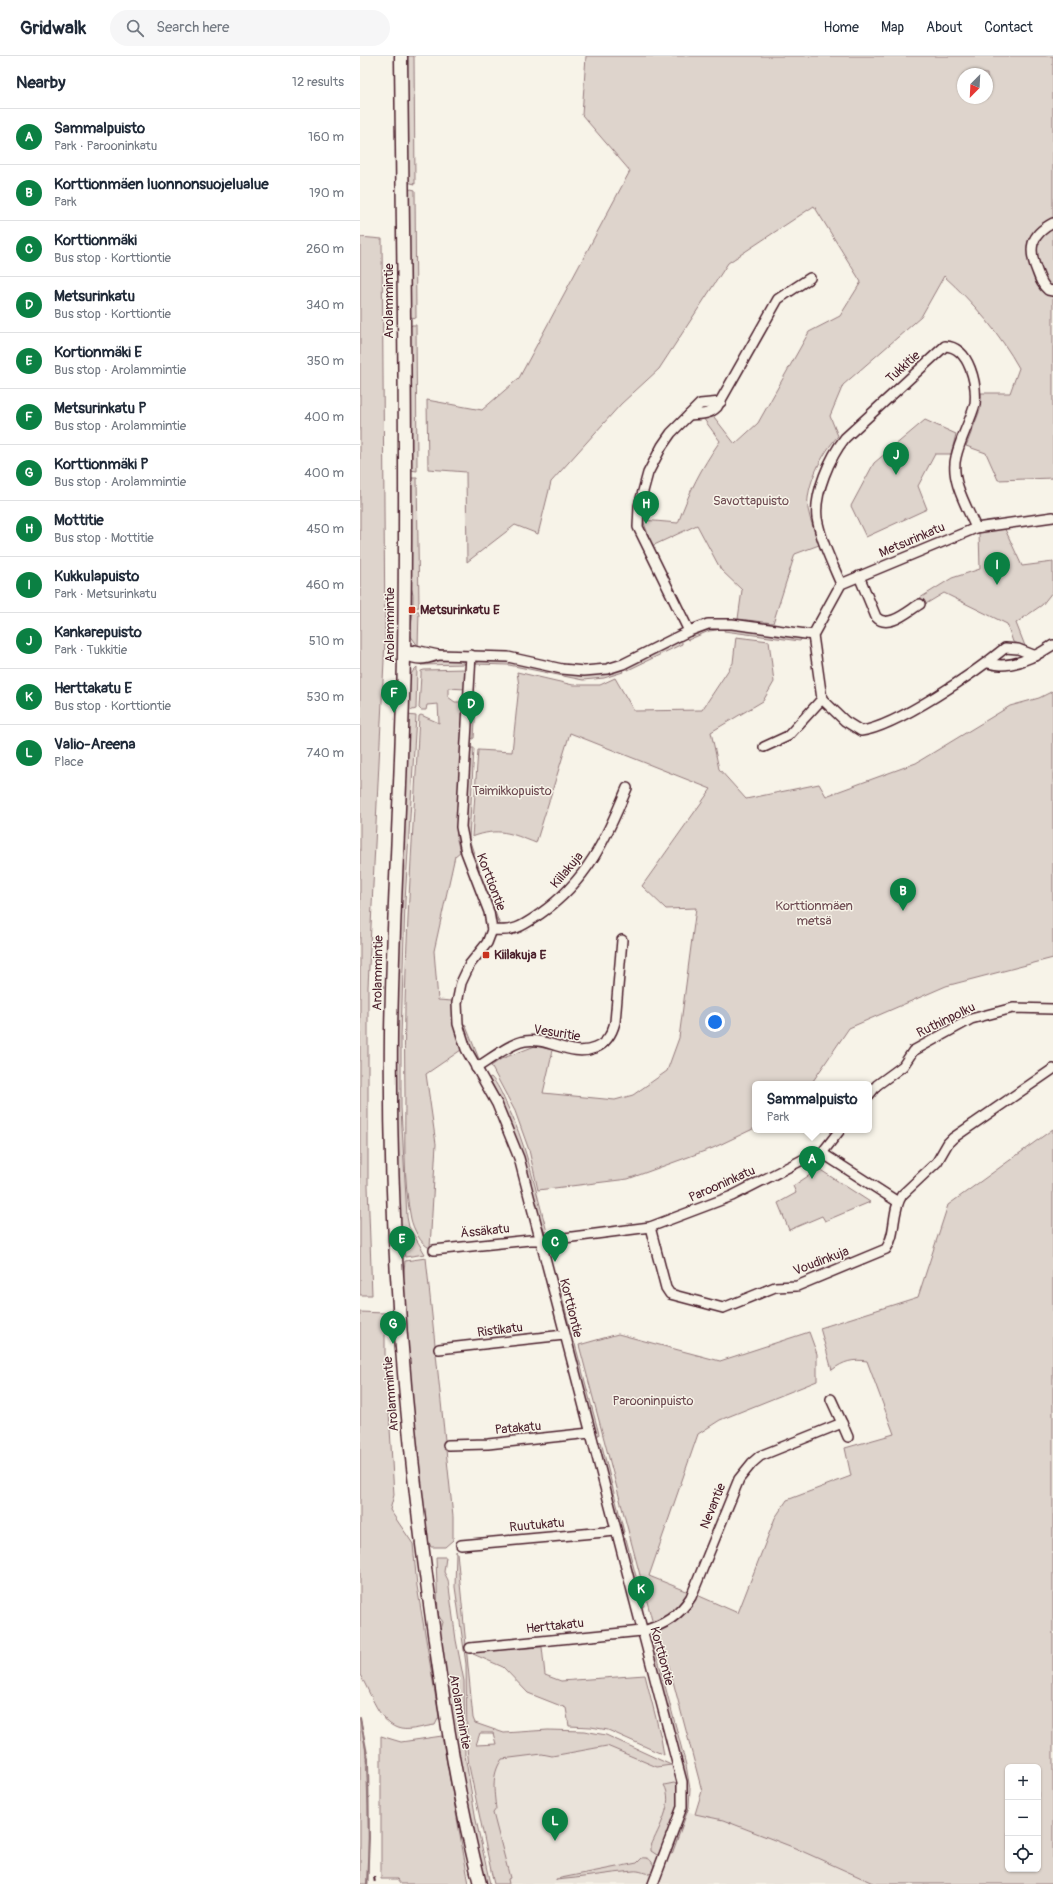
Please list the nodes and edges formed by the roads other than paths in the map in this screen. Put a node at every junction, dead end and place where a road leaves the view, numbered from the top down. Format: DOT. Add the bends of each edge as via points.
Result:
graph roads {
  1 [pos="401,56"];
  2 [pos="1053,223"];
  3 [pos="810,278"];
  4 [pos="1053,291"];
  5 [pos="1053,517"];
  6 [pos="976,528"];
  7 [pos="859,576"];
  8 [pos="841,584"];
  9 [pos="920,604"];
  10 [pos="689,631"];
  11 [pos="813,635"];
  12 [pos="1053,645"];
  13 [pos="404,654"];
  14 [pos="471,656"];
  15 [pos="1036,656"];
  16 [pos="988,663"];
  17 [pos="822,699"];
  18 [pos="764,747"];
  19 [pos="627,788"];
  20 [pos="492,930"];
  21 [pos="622,940"];
  22 [pos="1053,1009"];
  23 [pos="476,1068"];
  24 [pos="1053,1069"];
  25 [pos="872,1091"];
  26 [pos="838,1133"];
  27 [pos="822,1153"];
  28 [pos="898,1202"];
  29 [pos="650,1227"];
  30 [pos="540,1239"];
  31 [pos="434,1250"];
  32 [pos="564,1335"];
  33 [pos="438,1349"];
  34 [pos="832,1399"];
  35 [pos="842,1423"];
  36 [pos="590,1433"];
  37 [pos="848,1437"];
  38 [pos="448,1445"];
  39 [pos="616,1531"];
  40 [pos="461,1544"];
  41 [pos="642,1631"];
  42 [pos="470,1648"];
  43 [pos="480,1884"];
  44 [pos="653,1884"];
  1 -- 13 [label="street, Arolammintie"];
  2 -- 4 [label="street" via="1036,236 1032,249 1032,258 1043,285"];
  3 -- 10 [label="street" via="778,299 721,402 712,412 689,414 671,433 654,459 643,487 637,522"];
  5 -- 6 [label="street, Metsurinkatu"];
  6 -- 7 [label="street, Metsurinkatu"];
  6 -- 8 [label="street, Tukkitie" via="959,488 955,467 958,450 975,404 973,378 962,355 955,348 945,346 845,438 832,456 822,484 817,516 824,543"];
  7 -- 8 [label="street, Metsurinkatu"];
  7 -- 9 [label="street" via="880,621 891,621"];
  8 -- 11 [label="street"];
  10 -- 11 [label="street" via="708,624 720,623"];
  10 -- 14 [label="street" via="623,664 607,669 573,671 508,657"];
  11 -- 17 [label="street"];
  12 -- 15 [label="street"];
  13 -- 14 [label="street" via="415,650 438,655"];
  13 -- 43 [label="street, Arolammintie" via="391,1038 393,1187 401,1349 415,1492 441,1681 464,1815"];
  14 -- 20 [label="street, Korttiontie" via="462,834 466,852 489,912"];
  15 -- 16 [label="street" via="1005,664"];
  15 -- 16 [label="street" via="1018,649 1005,648"];
  16 -- 17 [label="street" via="915,708 869,730 861,731 851,725"];
  17 -- 18 [label="street" via="788,736"];
  19 -- 20 [label="street, Kiilakuja" via="602,844 584,873 570,889 552,906 518,928 510,931"];
  20 -- 23 [label="street, Korttiontie" via="487,943 467,970 457,1003 461,1036"];
  21 -- 23 [label="street, Vesuritie" via="615,1022 613,1031 604,1043 583,1051 524,1041"];
  22 -- 25 [label="street, Ruthinpolku" via="1013,1008 972,1019 913,1051 903,1066"];
  23 -- 30 [label="street, Korttiontie" via="498,1104 510,1133"];
  24 -- 28 [label="street" via="953,1138 937,1162"];
  26 -- 27 [label="street"];
  27 -- 28 [label="street"];
  27 -- 29 [label="street, Parooninkatu" via="808,1157 732,1196"];
  28 -- 29 [label="street, Voudinkuja" via="891,1239 886,1249 797,1286 775,1287 724,1308 675,1296 668,1291"];
  29 -- 30 [label="street, Parooninkatu" via="550,1240"];
  30 -- 31 [label="street, Ässäkatu"];
  30 -- 32 [label="street, Korttiontie"];
  32 -- 33 [label="street, Ristikatu"];
  32 -- 36 [label="street, Korttiontie"];
  34 -- 35 [label="street"];
  35 -- 37 [label="street"];
  35 -- 41 [label="street, Nevantie" via="760,1456 752,1463 734,1488 695,1588 685,1606 669,1620"];
  36 -- 38 [label="street, Patakatu" via="502,1443"];
  36 -- 39 [label="street, Korttiontie"];
  39 -- 40 [label="street, Ruutukatu"];
  39 -- 41 [label="street, Korttiontie"];
  41 -- 42 [label="street, Herttakatu"];
  41 -- 44 [label="street, Korttiontie" via="683,1793 679,1816"];
}
